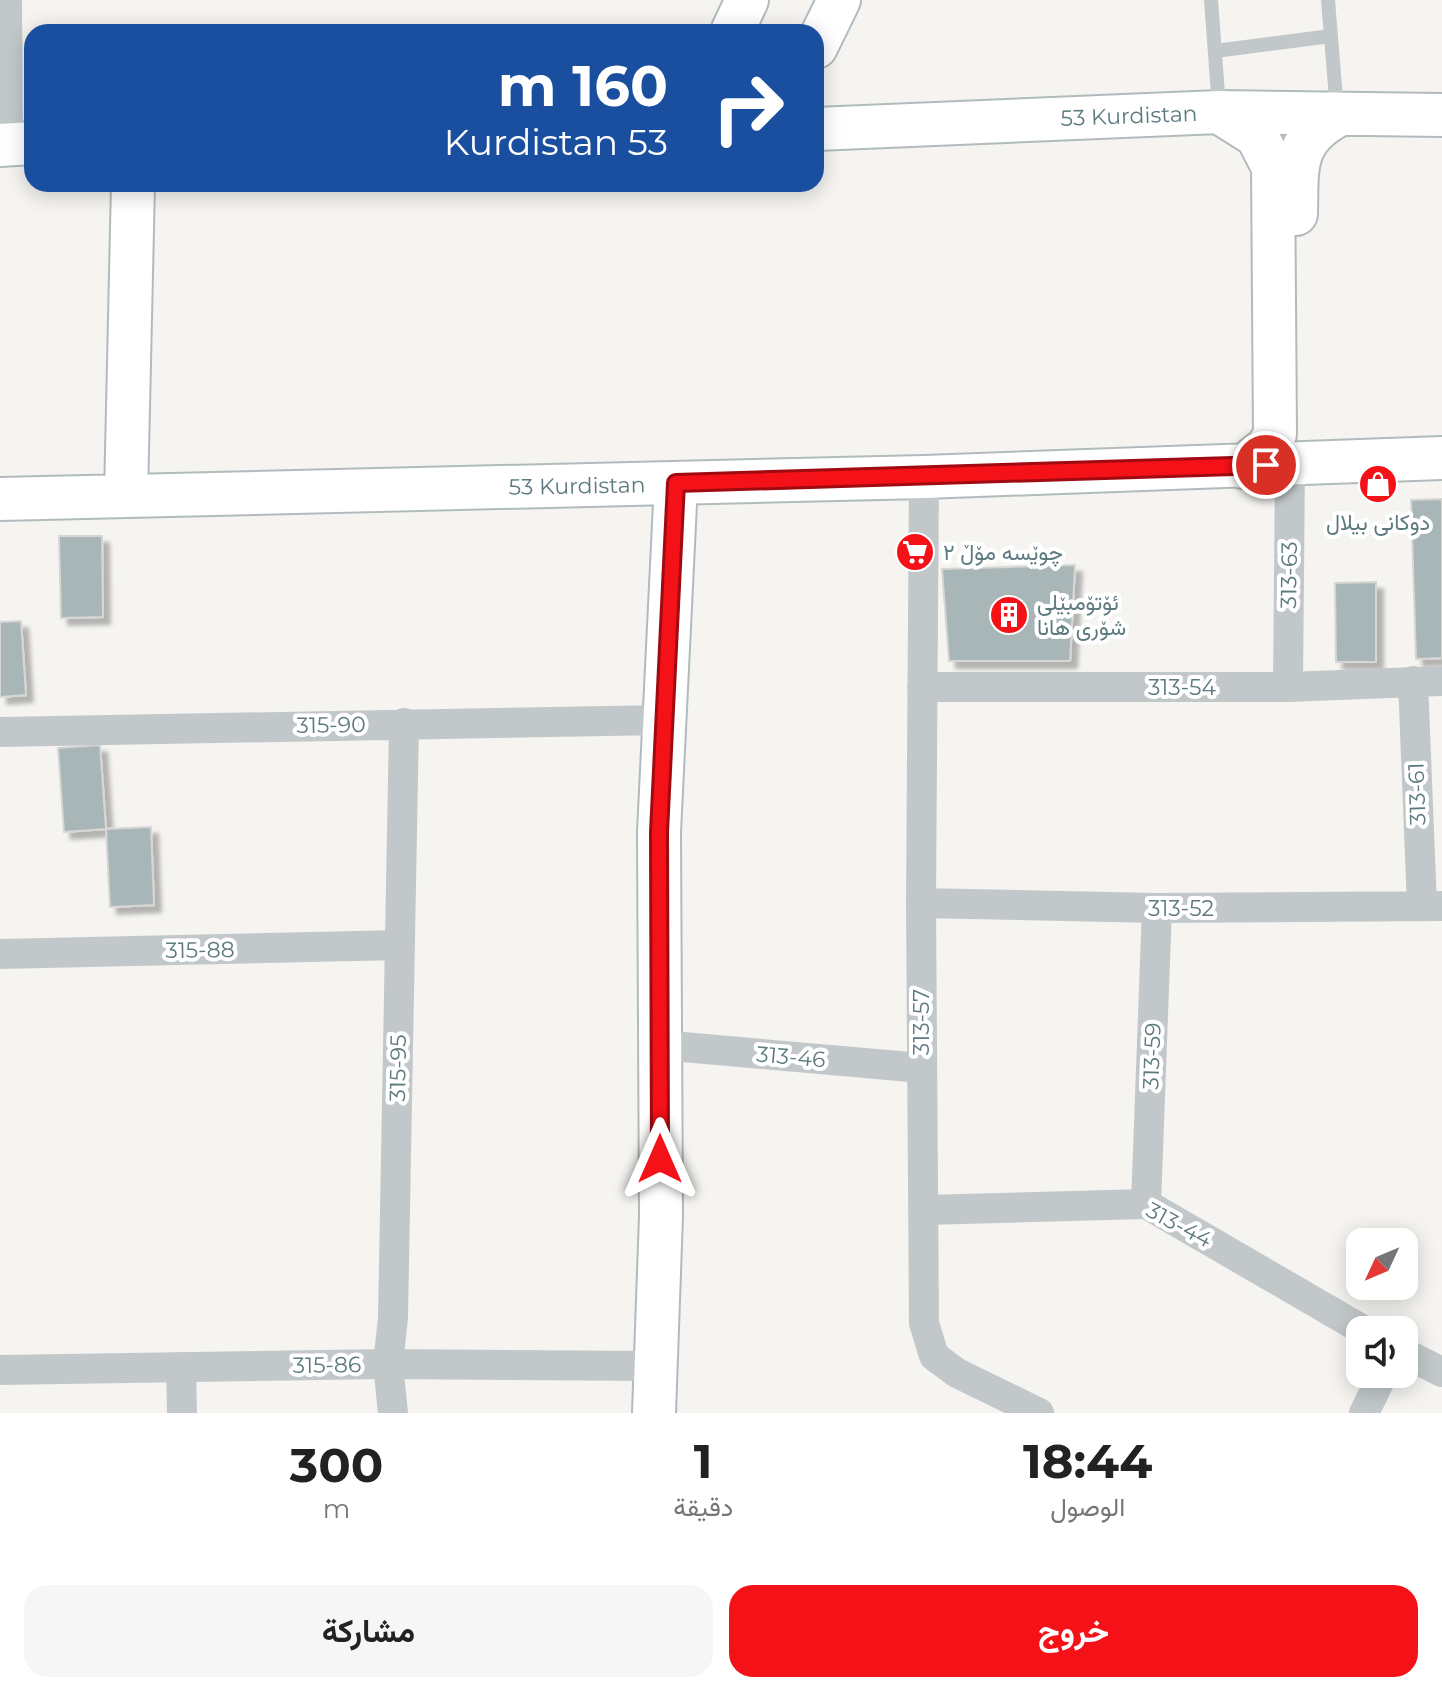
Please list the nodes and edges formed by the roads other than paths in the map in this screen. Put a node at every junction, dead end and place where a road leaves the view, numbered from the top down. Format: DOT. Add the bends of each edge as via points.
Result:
graph roads {
  1 [pos="7,0"];
  2 [pos="747,0"];
  3 [pos="839,0"];
  4 [pos="1211,0"];
  5 [pos="1328,0"];
  6 [pos="736,24"];
  7 [pos="824,31"];
  8 [pos="1331,36"];
  9 [pos="1215,51"];
  10 [pos="1219,112"];
  11 [pos="1442,115"];
  12 [pos="1337,116"];
  13 [pos="824,129"];
  14 [pos="13,144"];
  15 [pos="133,192"];
  16 [pos="1442,458"];
  17 [pos="1290,463"];
  18 [pos="1243,467"];
  19 [pos="924,477"];
  20 [pos="676,483"];
  21 [pos="126,496"];
  22 [pos="0,499"];
  23 [pos="1427,681"];
  24 [pos="922,687"];
  25 [pos="1288,687"];
  26 [pos="663,720"];
  27 [pos="404,723"];
  28 [pos="0,732"];
  29 [pos="921,903"];
  30 [pos="1432,906"];
  31 [pos="1157,908"];
  32 [pos="400,945"];
  33 [pos="0,954"];
  34 [pos="660,1045"];
  35 [pos="922,1068"];
  36 [pos="1146,1204"];
  37 [pos="924,1210"];
  38 [pos="1346,1320"];
  39 [pos="1418,1360"];
  40 [pos="388,1364"];
  41 [pos="654,1366"];
  42 [pos="181,1367"];
  43 [pos="0,1370"];
  44 [pos="1442,1372"];
  45 [pos="1376,1388"];
  46 [pos="182,1413"];
  47 [pos="393,1413"];
  48 [pos="654,1413"];
  49 [pos="1039,1413"];
  50 [pos="1364,1413"];
  1 -- 14 [label="street"];
  2 -- 6 [label="main road"];
  3 -- 7 [label="main road"];
  4 -- 9 [label="lane"];
  5 -- 8 [label="lane"];
  8 -- 9 [label="lane"];
  8 -- 12 [label="lane"];
  9 -- 10 [label="lane"];
  10 -- 12 [label="main road, 53 Kurdistan"];
  10 -- 13 [label="main road, 53 Kurdistan"];
  10 -- 18 [label="main road" via="1257,136 1273,167 1275,434 1268,447"];
  11 -- 12 [label="main road, 53 Kurdistan"];
  12 -- 17 [label="main road" via="1310,136 1297,164"];
  15 -- 21 [label="main road"];
  16 -- 17 [label="main road, 53 Kurdistan"];
  17 -- 18 [label="main road, 53 Kurdistan"];
  17 -- 25 [label="street, 313-63"];
  18 -- 19 [label="main road, 53 Kurdistan"];
  19 -- 20 [label="main road, 53 Kurdistan"];
  19 -- 24 [label="street, 313-57"];
  20 -- 21 [label="main road, 53 Kurdistan"];
  20 -- 26 [label="main road"];
  21 -- 22 [label="main road, 53 Kurdistan"];
  23 -- 25 [label="street, 313-54"];
  23 -- 30 [label="street, 313-61"];
  24 -- 25 [label="street, 313-54"];
  24 -- 29 [label="street, 313-57"];
  26 -- 27 [label="street, 315-90"];
  26 -- 34 [label="main road"];
  27 -- 28 [label="street, 315-90"];
  27 -- 32 [label="street, 315-95"];
  29 -- 31 [label="street, 313-52"];
  29 -- 35 [label="street, 313-57"];
  30 -- 31 [label="street, 313-52"];
  31 -- 36 [label="street, 313-59"];
  32 -- 33 [label="street, 315-88"];
  32 -- 40 [label="street, 315-95"];
  34 -- 35 [label="street, 313-46"];
  34 -- 41 [label="main road" via="661,1216"];
  35 -- 37 [label="street, 313-57"];
  36 -- 37 [label="street, 313-44"];
  36 -- 38 [label="street, 313-44"];
  37 -- 49 [label="street, 313-57" via="924,1323 934,1356"];
  39 -- 44 [label="street"];
  40 -- 41 [label="street, 315-86"];
  40 -- 42 [label="street, 315-86"];
  40 -- 47 [label="street, 315-95"];
  41 -- 48 [label="main road"];
  42 -- 43 [label="street, 315-86"];
  42 -- 46 [label="street"];
  45 -- 50 [label="street"];
}
